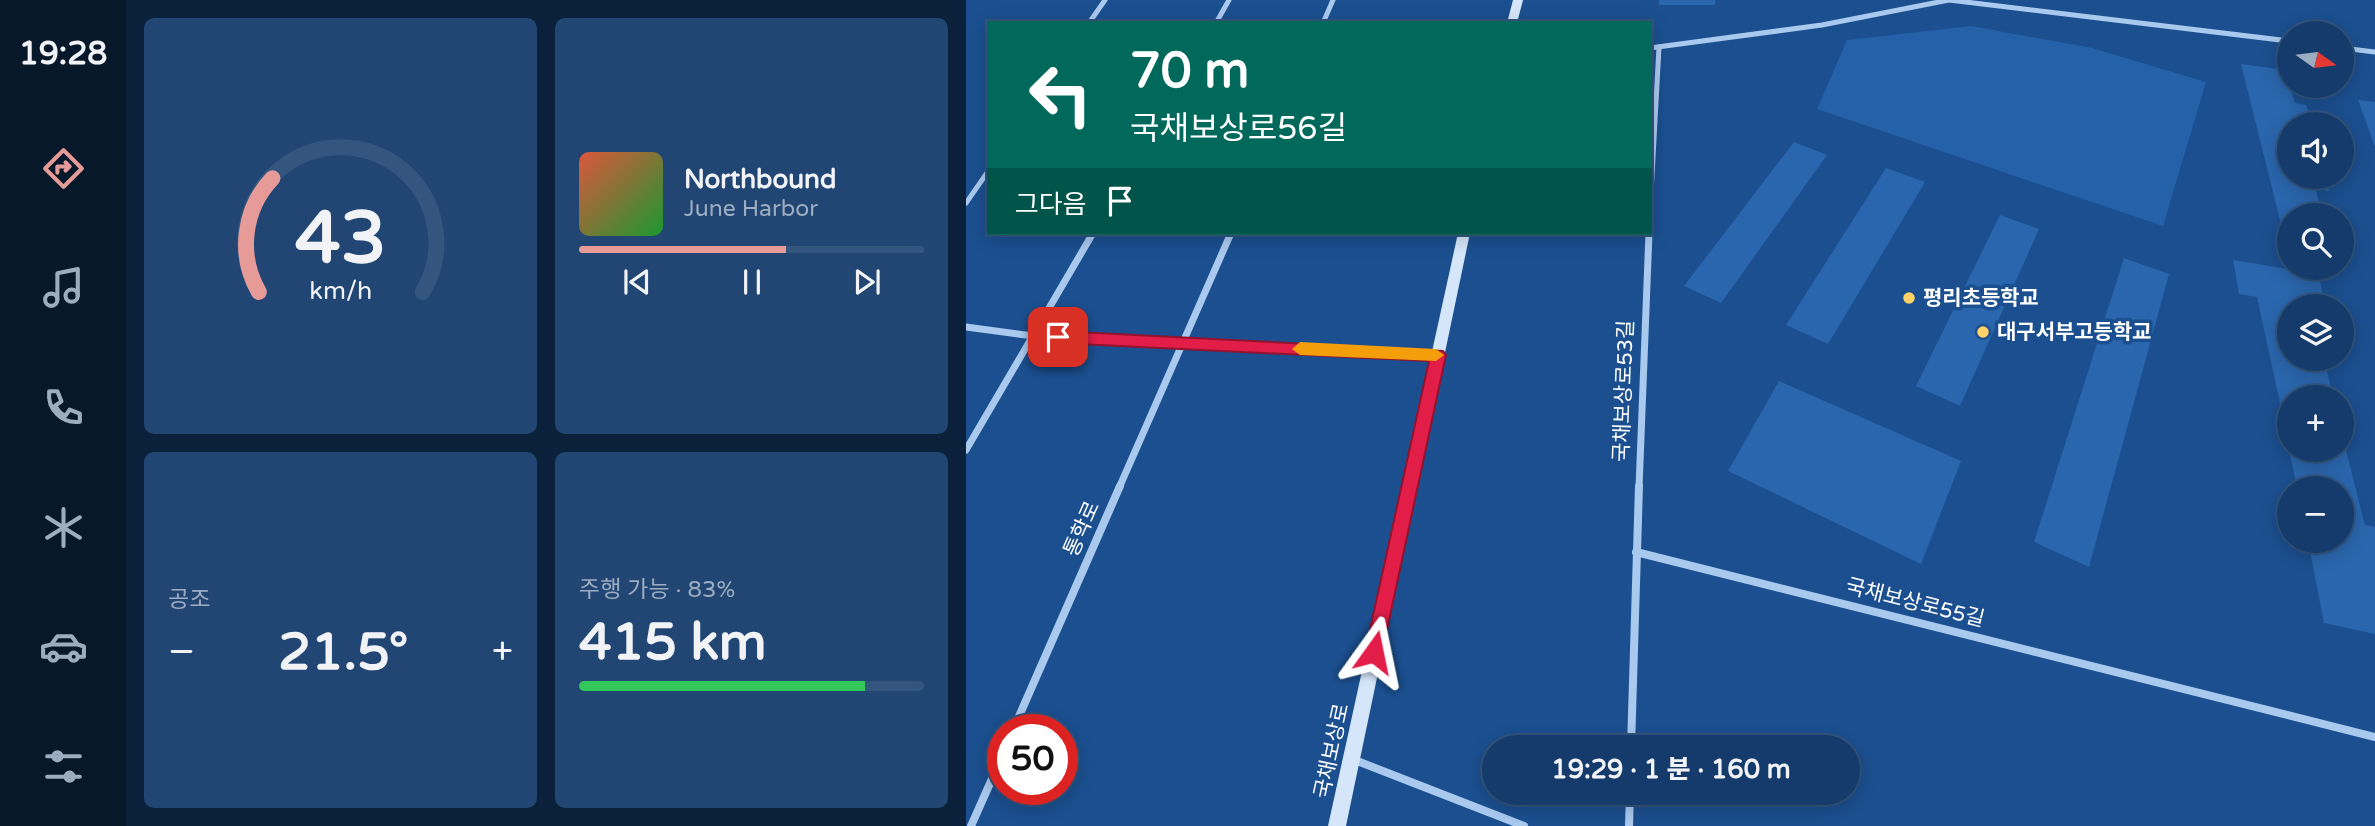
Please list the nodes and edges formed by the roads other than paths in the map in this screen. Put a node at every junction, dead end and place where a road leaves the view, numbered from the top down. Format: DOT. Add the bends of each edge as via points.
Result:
graph roads {
  1 [pos="1105,0"];
  2 [pos="1229,0"];
  3 [pos="1333,0"];
  4 [pos="1518,0"];
  5 [pos="1949,0"];
  6 [pos="1090,21"];
  7 [pos="1217,21"];
  8 [pos="1324,21"];
  9 [pos="1513,21"];
  10 [pos="2277,40"];
  11 [pos="1660,47"];
  12 [pos="1652,48"];
  13 [pos="2354,49"];
  14 [pos="2375,52"];
  15 [pos="987,173"];
  16 [pos="1652,179"];
  17 [pos="966,203"];
  18 [pos="1092,235"];
  19 [pos="1230,235"];
  20 [pos="1464,235"];
  21 [pos="1649,235"];
  22 [pos="966,327"];
  23 [pos="1033,336"];
  24 [pos="1183,343"];
  25 [pos="1438,355"];
  26 [pos="966,450"];
  27 [pos="1636,552"];
  28 [pos="1020,714"];
  29 [pos="1631,735"];
  30 [pos="2375,737"];
  31 [pos="1351,759"];
  32 [pos="987,790"];
  33 [pos="1630,805"];
  34 [pos="971,826"];
  35 [pos="1337,826"];
  36 [pos="1524,826"];
  37 [pos="1629,826"];
  1 -- 6 [label="street"];
  2 -- 7 [label="street"];
  3 -- 8 [label="street"];
  4 -- 9 [label="main road"];
  5 -- 10 [label="street"];
  5 -- 11 [label="street" via="1822,25"];
  11 -- 12 [label="street"];
  11 -- 16 [label="street"];
  13 -- 14 [label="street"];
  15 -- 17 [label="street"];
  18 -- 23 [label="street"];
  19 -- 24 [label="street, 통학로"];
  20 -- 25 [label="main road, 국채보상로"];
  21 -- 27 [label="street, 국채보상로53길"];
  22 -- 23 [label="street"];
  23 -- 24 [label="street"];
  23 -- 26 [label="street"];
  24 -- 25 [label="street"];
  24 -- 28 [label="street, 통학로"];
  25 -- 31 [label="main road, 국채보상로"];
  27 -- 29 [label="street"];
  27 -- 30 [label="street, 국채보상로55길"];
  31 -- 35 [label="main road, 국채보상로"];
  31 -- 36 [label="street"];
  32 -- 34 [label="street"];
  33 -- 37 [label="street"];
}
